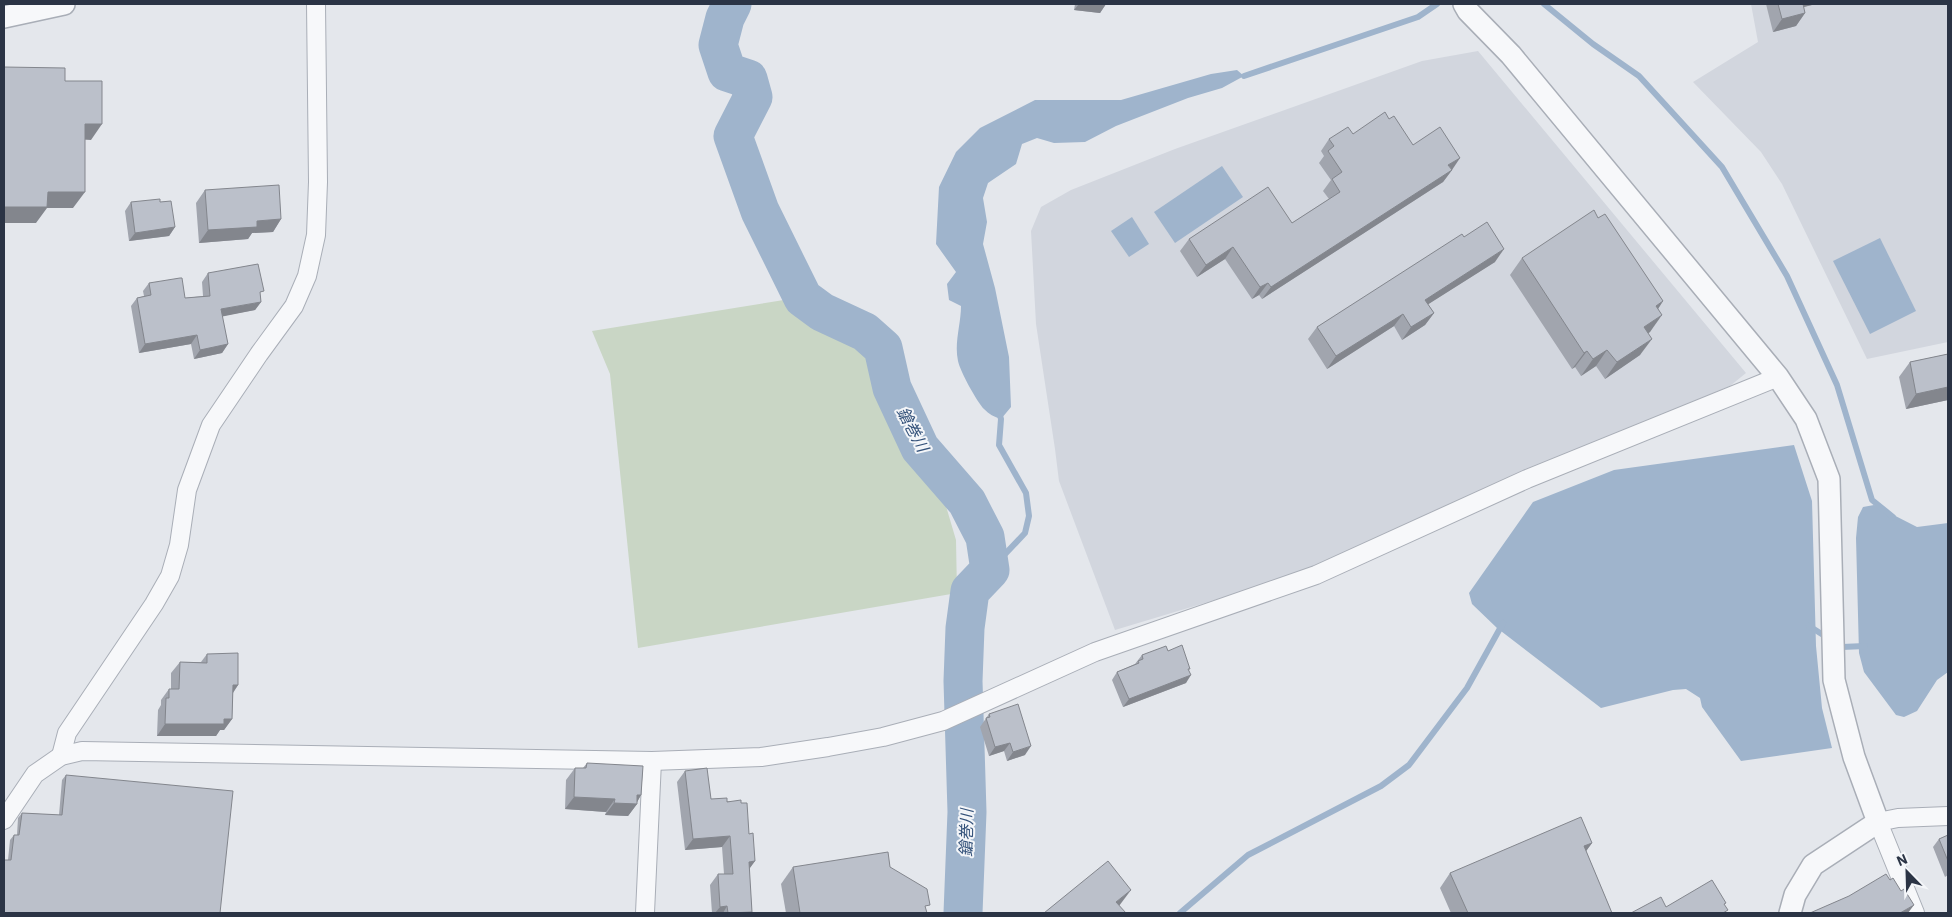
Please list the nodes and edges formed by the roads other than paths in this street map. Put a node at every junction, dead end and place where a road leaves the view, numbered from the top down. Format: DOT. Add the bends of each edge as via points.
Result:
graph roads {
  1 [pos="64,4"];
  2 [pos="316,4"];
  3 [pos="1464,4"];
  4 [pos="4,17"];
  5 [pos="1778,376"];
  6 [pos="62,756"];
  7 [pos="652,761"];
  8 [pos="1948,816"];
  9 [pos="4,820"];
  10 [pos="1878,822"];
  11 [pos="645,913"];
  12 [pos="1790,913"];
  13 [pos="1915,913"];
  1 -- 4 [label="street"];
  2 -- 6 [label="street" via="318,182 316,235 307,276 294,306 210,425 187,490 179,545 170,576 67,733"];
  3 -- 5 [label="street" via="1511,55"];
  5 -- 7 [label="street" via="1527,480 1316,575 1095,652 943,721 883,737 808,750 761,756"];
  5 -- 10 [label="street" via="1806,419 1829,479 1834,680 1854,757"];
  6 -- 7 [label="street" via="82,751"];
  6 -- 9 [label="street" via="34,774"];
  7 -- 11 [label="street"];
  8 -- 10 [label="street" via="1906,817"];
  10 -- 12 [label="street" via="1813,865 1795,895"];
  10 -- 13 [label="street"];
}
